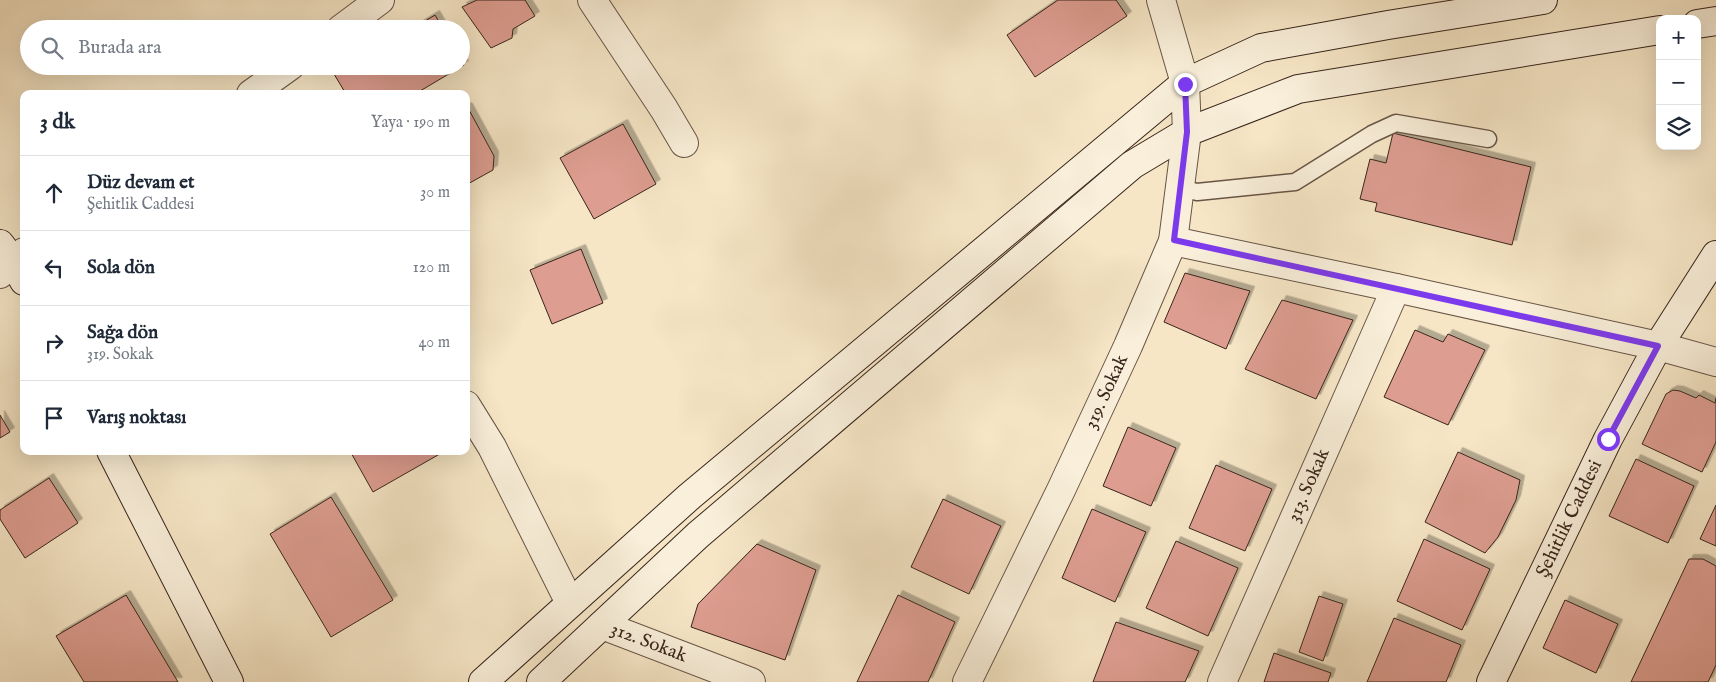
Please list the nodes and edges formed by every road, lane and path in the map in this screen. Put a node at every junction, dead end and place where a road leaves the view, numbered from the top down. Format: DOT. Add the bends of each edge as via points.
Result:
graph roads {
  1 [pos="380,0"];
  2 [pos="592,0"];
  3 [pos="1161,0"];
  4 [pos="1543,0"];
  5 [pos="353,20"];
  6 [pos="1716,21"];
  7 [pos="1701,23"];
  8 [pos="1656,31"];
  9 [pos="281,75"];
  10 [pos="1185,84"];
  11 [pos="265,90"];
  12 [pos="1187,132"];
  13 [pos="1488,139"];
  14 [pos="684,143"];
  15 [pos="1179,188"];
  16 [pos="1174,240"];
  17 [pos="1716,255"];
  18 [pos="1396,288"];
  19 [pos="1658,346"];
  20 [pos="1716,362"];
  21 [pos="470,411"];
  22 [pos="113,455"];
  23 [pos="570,603"];
  24 [pos="602,625"];
  25 [pos="229,682"];
  26 [pos="482,682"];
  27 [pos="541,682"];
  28 [pos="751,682"];
  29 [pos="968,682"];
  30 [pos="1222,682"];
  31 [pos="1491,682"];
  1 -- 5 [label="street"];
  2 -- 14 [label="street"];
  3 -- 10 [label="street, 319. Sokak"];
  4 -- 10 [label="street" via="1261,48"];
  6 -- 7 [label="street"];
  8 -- 12 [label="street" via="1298,89"];
  9 -- 11 [label="street"];
  10 -- 12 [label="street, 319. Sokak"];
  10 -- 23 [label="street" via="690,496"];
  12 -- 15 [label="street, 319. Sokak"];
  12 -- 24 [label="street" via="1132,165 698,535"];
  13 -- 15 [label="lane" via="1396,123 1372,134 1295,182 1197,192"];
  15 -- 16 [label="street, 319. Sokak"];
  16 -- 18 [label="street"];
  16 -- 29 [label="street, 319. Sokak" via="1078,454"];
  17 -- 19 [label="street, Şehitlik Caddesi"];
  18 -- 19 [label="street"];
  18 -- 30 [label="street, 313. Sokak"];
  19 -- 20 [label="street"];
  19 -- 31 [label="street, Şehitlik Caddesi" via="1608,439"];
  21 -- 23 [label="street" via="492,447"];
  22 -- 25 [label="street"];
  23 -- 26 [label="street"];
  24 -- 27 [label="street"];
  24 -- 28 [label="street, 312. Sokak"];
}
